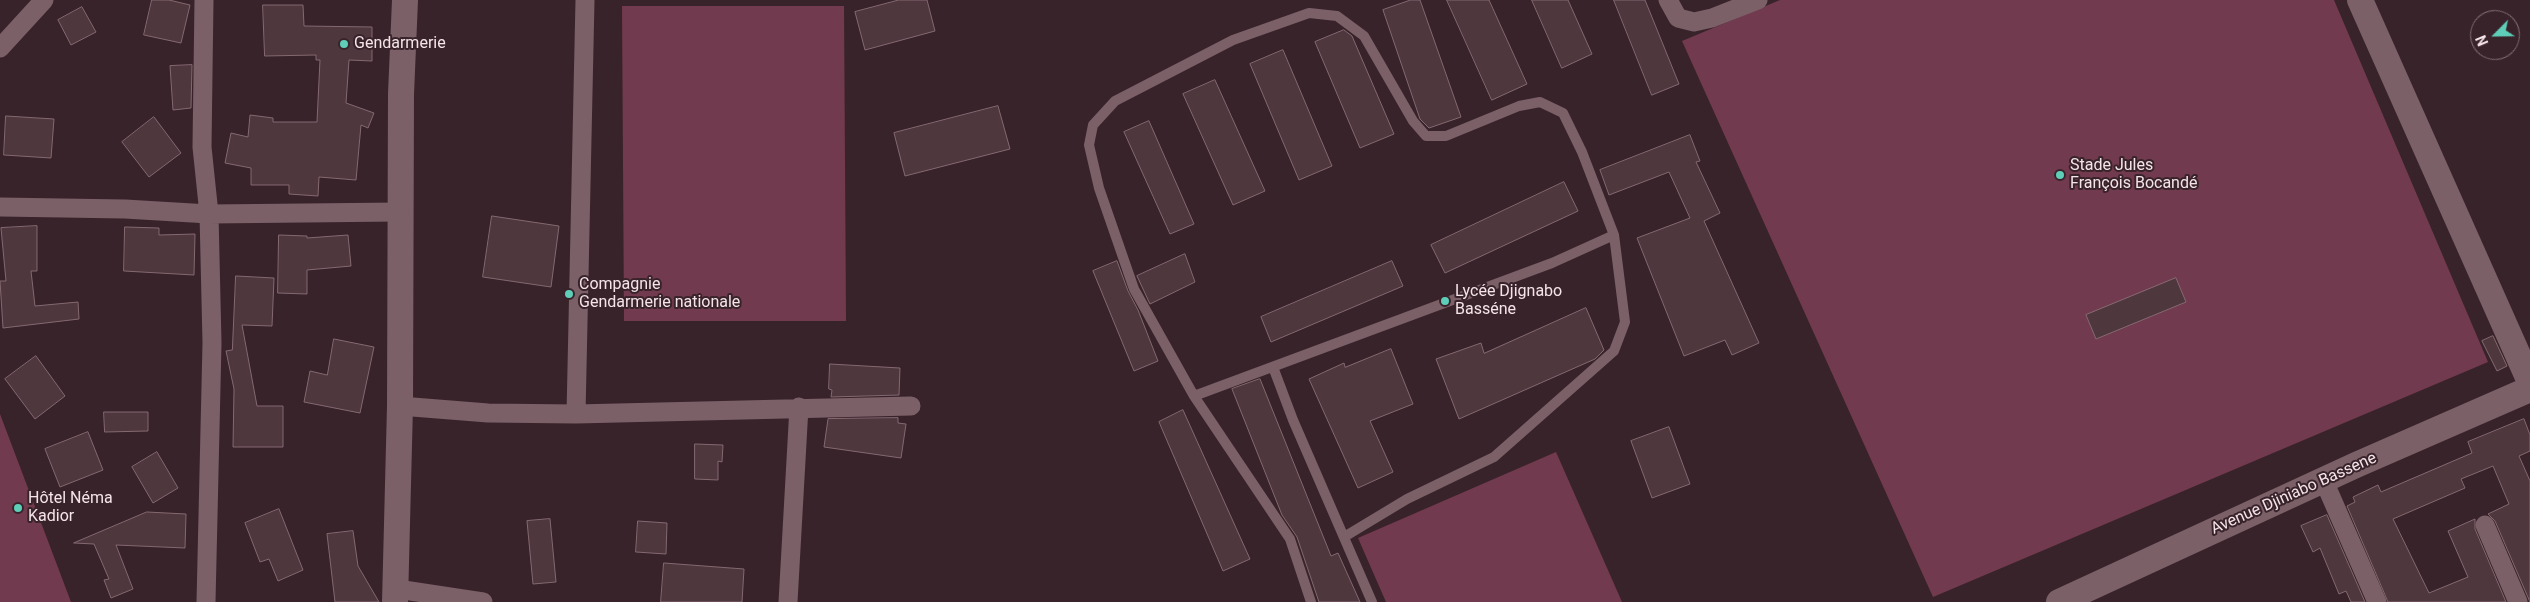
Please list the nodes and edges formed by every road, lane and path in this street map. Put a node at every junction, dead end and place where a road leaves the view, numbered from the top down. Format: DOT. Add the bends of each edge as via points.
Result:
graph roads {
  1 [pos="44,0"];
  2 [pos="204,0"];
  3 [pos="405,0"];
  4 [pos="585,0"];
  5 [pos="1668,0"];
  6 [pos="1758,0"];
  7 [pos="2360,0"];
  8 [pos="0,48"];
  9 [pos="0,207"];
  10 [pos="400,212"];
  11 [pos="209,214"];
  12 [pos="1614,235"];
  13 [pos="1273,367"];
  14 [pos="2530,382"];
  15 [pos="2530,389"];
  16 [pos="1194,396"];
  17 [pos="400,406"];
  18 [pos="911,406"];
  19 [pos="799,408"];
  20 [pos="576,414"];
  21 [pos="2324,481"];
  22 [pos="2485,525"];
  23 [pos="1344,537"];
  24 [pos="396,596"];
  25 [pos="2072,599"];
  26 [pos="206,602"];
  27 [pos="483,602"];
  28 [pos="788,602"];
  29 [pos="1310,602"];
  30 [pos="1372,602"];
  31 [pos="2376,602"];
  32 [pos="2518,602"];
  1 -- 8 [label="street"];
  2 -- 11 [label="street" via="202,147"];
  3 -- 10 [label="main road" via="400,94"];
  4 -- 20 [label="street"];
  5 -- 6 [label="street" via="1678,18 1694,22"];
  7 -- 14 [label="main road"];
  9 -- 11 [label="street"];
  10 -- 11 [label="street"];
  10 -- 17 [label="main road"];
  11 -- 26 [label="street" via="212,343"];
  12 -- 13 [label="lane" via="1552,263"];
  12 -- 16 [label="lane" via="1563,113 1540,102 1519,106 1446,136 1426,136 1413,121 1364,36 1336,16 1309,13 1233,40 1115,102 1093,125 1089,144 1099,188 1134,290"];
  12 -- 23 [label="lane" via="1625,322 1614,351 1494,457 1407,499"];
  13 -- 16 [label="lane"];
  13 -- 23 [label="lane"];
  15 -- 21 [label="main road, Avenue Djiniabo Bassene"];
  16 -- 29 [label="lane" via="1290,539"];
  17 -- 20 [label="street"];
  17 -- 24 [label="main road"];
  18 -- 19 [label="street"];
  19 -- 20 [label="street"];
  19 -- 28 [label="street"];
  21 -- 25 [label="main road, Avenue Djiniabo Bassene"];
  21 -- 31 [label="street"];
  22 -- 32 [label="street"];
  23 -- 30 [label="lane"];
  24 -- 27 [label="street"];
}
